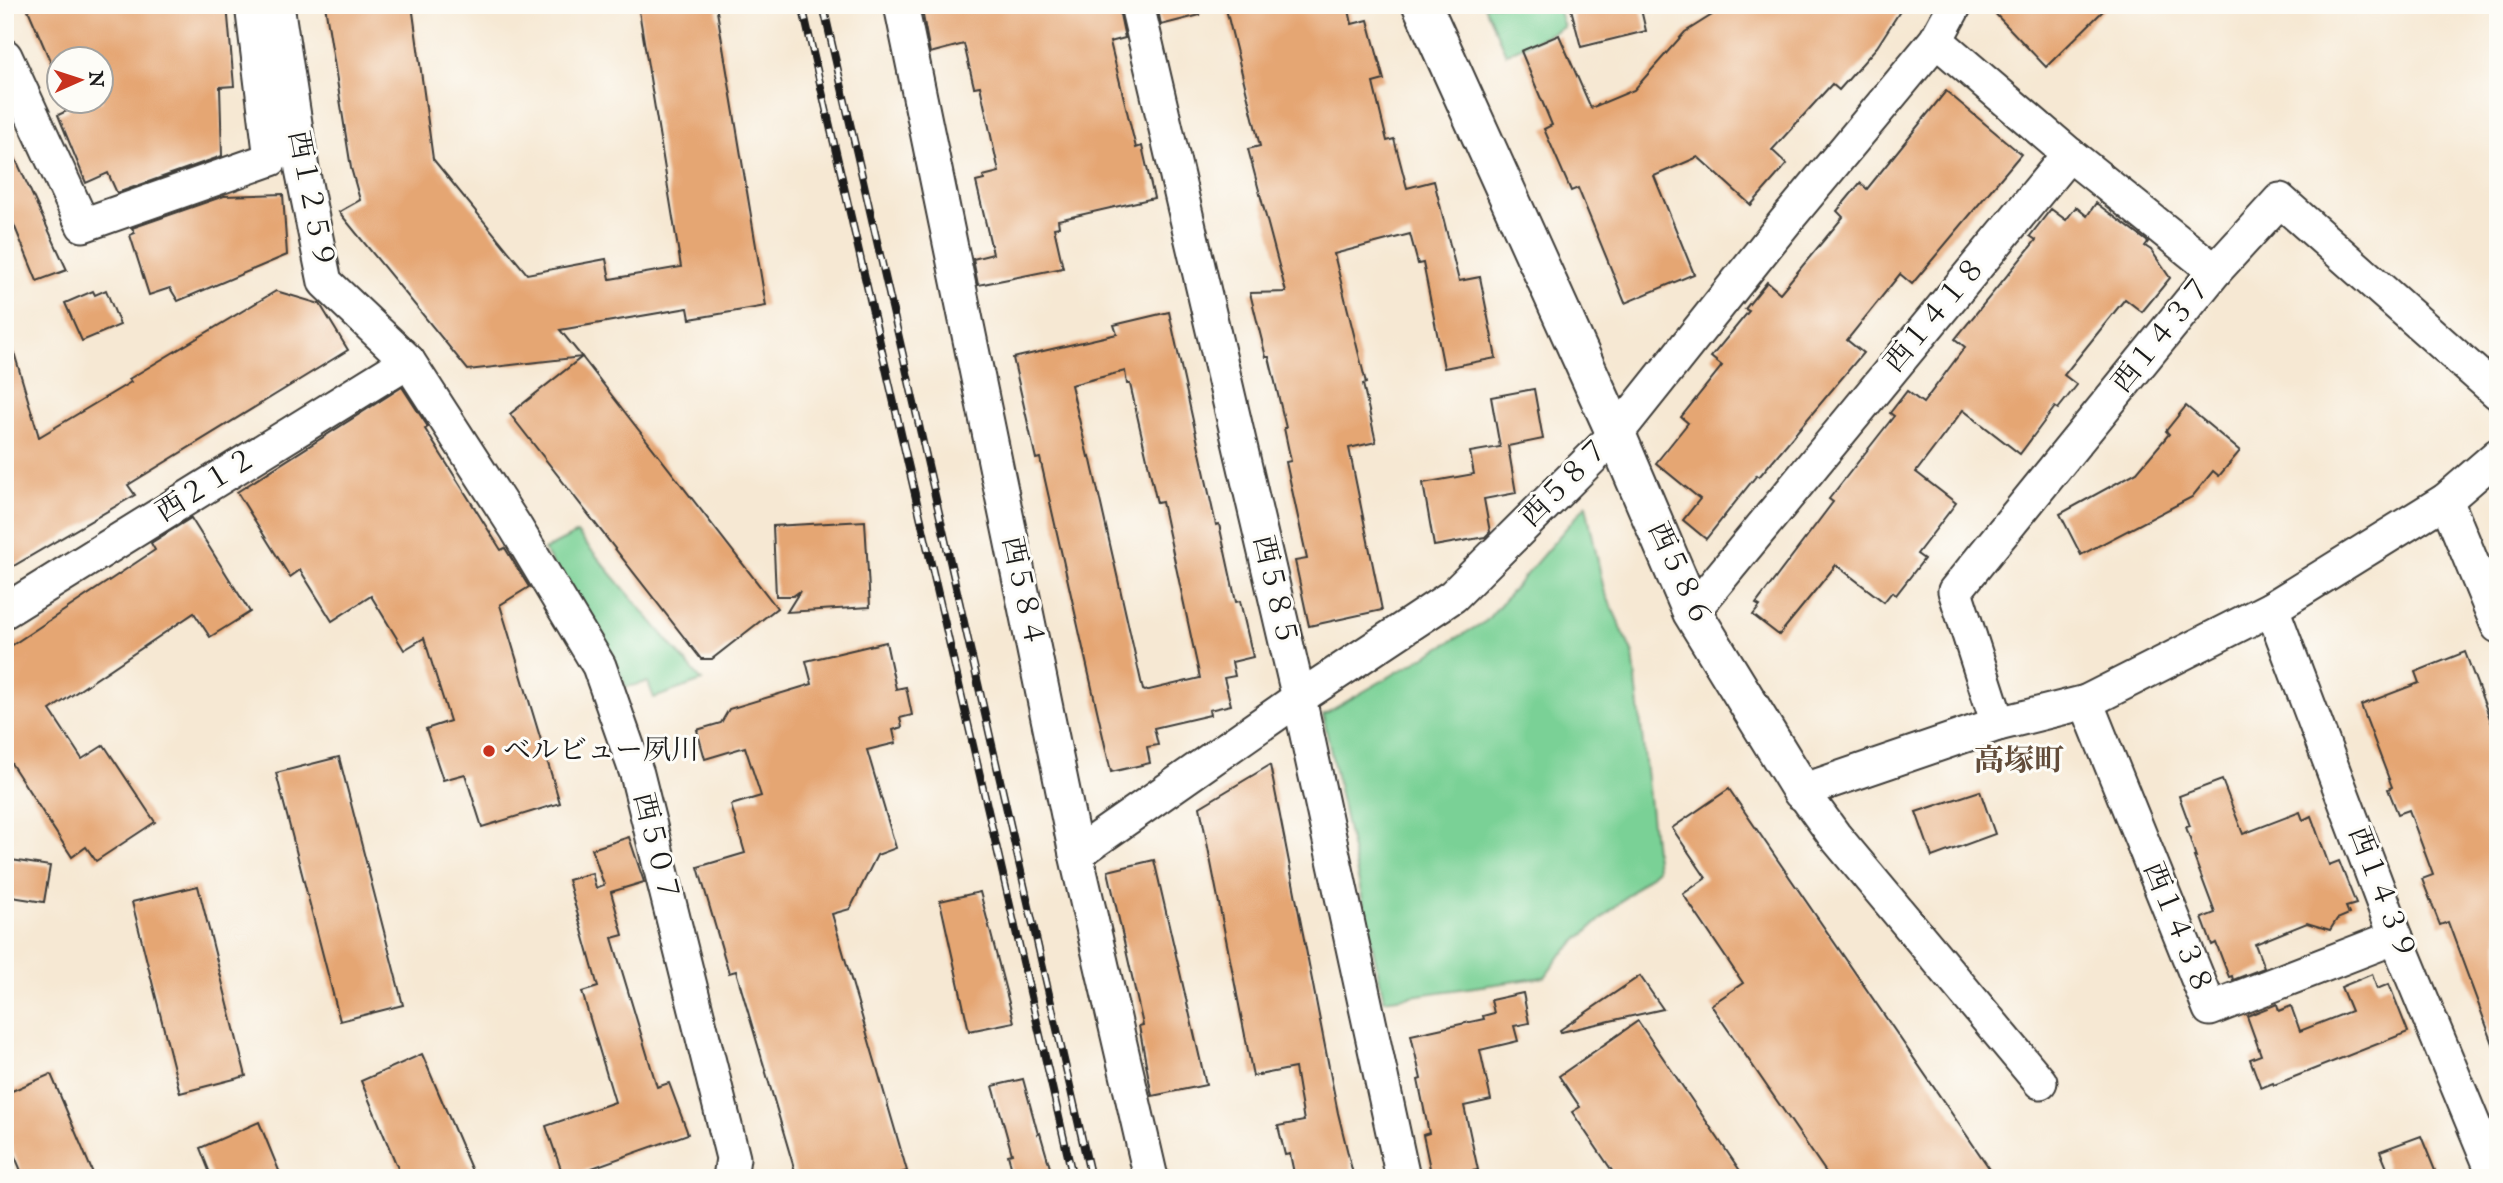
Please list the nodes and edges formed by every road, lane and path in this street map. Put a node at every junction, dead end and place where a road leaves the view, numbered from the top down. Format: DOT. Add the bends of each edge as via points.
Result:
graph roads {
  1 [pos="251,5"];
  2 [pos="277,5"];
  3 [pos="901,5"];
  4 [pos="1137,5"];
  5 [pos="1422,5"];
  6 [pos="1955,5"];
  7 [pos="1936,40"];
  8 [pos="5,56"];
  9 [pos="2069,154"];
  10 [pos="2215,271"];
  11 [pos="408,361"];
  12 [pos="2498,393"];
  13 [pos="1616,434"];
  14 [pos="2498,455"];
  15 [pos="2446,500"];
  16 [pos="2272,608"];
  17 [pos="5,611"];
  18 [pos="1692,612"];
  19 [pos="2498,626"];
  20 [pos="1300,698"];
  21 [pos="2086,702"];
  22 [pos="1998,724"];
  23 [pos="1802,791"];
  24 [pos="1076,854"];
  25 [pos="2396,937"];
  26 [pos="2040,1082"];
  27 [pos="2498,1172"];
  28 [pos="730,1178"];
  29 [pos="1151,1178"];
  30 [pos="1403,1178"];
  1 -- 8 [label="street" via="271,159 83,225"];
  2 -- 11 [label="street, 西１２５９" via="325,282"];
  3 -- 24 [label="street, 西５８４"];
  4 -- 20 [label="street, 西５８５"];
  5 -- 13 [label="street, 西５８６"];
  6 -- 7 [label="street, 西５８７"];
  7 -- 9 [label="street"];
  7 -- 13 [label="street, 西５８７"];
  9 -- 10 [label="street"];
  9 -- 18 [label="street, 西１４１８"];
  10 -- 12 [label="street, 西１４３７" via="2280,200"];
  10 -- 22 [label="street, 西１４３７" via="1955,591"];
  11 -- 17 [label="street, 西２１２"];
  11 -- 28 [label="street, 西５０７" via="599,666 637,774 733,1158"];
  13 -- 18 [label="street, 西５８６"];
  13 -- 20 [label="street, 西５８７" via="1453,596"];
  14 -- 15 [label="street"];
  15 -- 16 [label="street"];
  15 -- 19 [label="street"];
  16 -- 21 [label="street"];
  16 -- 25 [label="street, 西１４３９"];
  18 -- 23 [label="street, 西５８６"];
  20 -- 24 [label="street, 西５８７"];
  20 -- 30 [label="street, 西５８５"];
  21 -- 22 [label="street"];
  21 -- 25 [label="street, 西１４３８" via="2210,1009"];
  22 -- 23 [label="street"];
  23 -- 26 [label="street, 西５８６"];
  24 -- 29 [label="street, 西５８４"];
  25 -- 27 [label="street, 西１４３９" via="2494,1174"];
}
